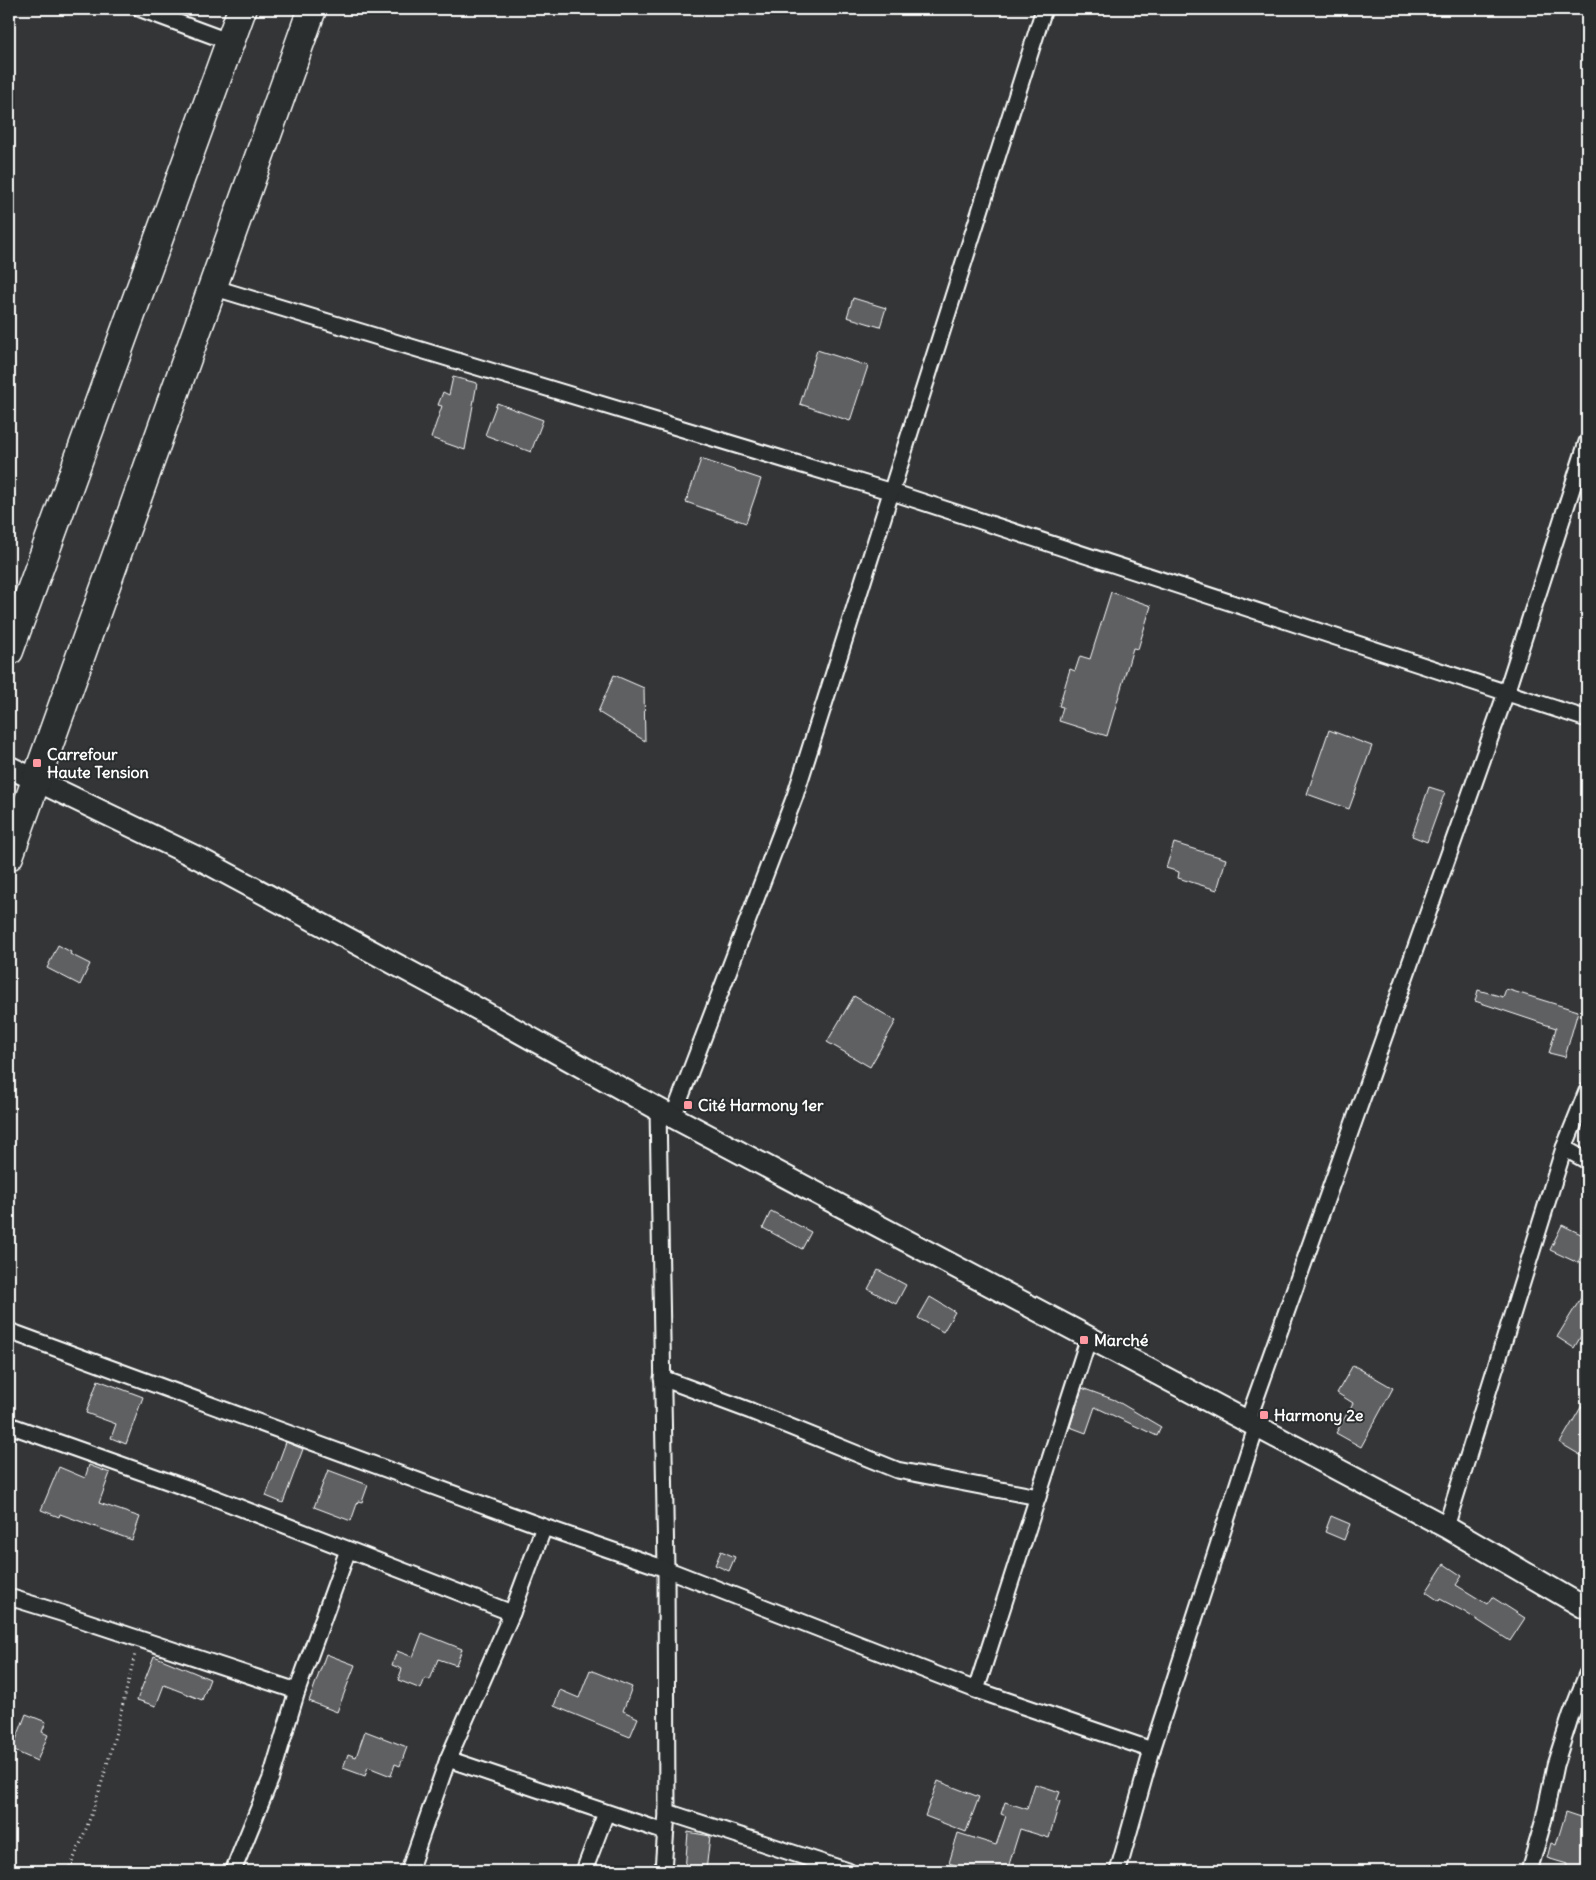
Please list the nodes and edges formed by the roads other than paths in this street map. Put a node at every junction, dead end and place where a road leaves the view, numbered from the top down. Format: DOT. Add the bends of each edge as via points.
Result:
graph roads {
  1 [pos="141,9"];
  2 [pos="242,9"];
  3 [pos="312,9"];
  4 [pos="1044,9"];
  5 [pos="230,42"];
  6 [pos="212,287"];
  7 [pos="1587,442"];
  8 [pos="892,492"];
  9 [pos="9,651"];
  10 [pos="1506,693"];
  11 [pos="1587,719"];
  12 [pos="9,767"];
  13 [pos="36,780"];
  14 [pos="9,856"];
  15 [pos="1587,1091"];
  16 [pos="666,1113"];
  17 [pos="1564,1148"];
  18 [pos="1587,1161"];
  19 [pos="9,1331"];
  20 [pos="1089,1337"];
  21 [pos="662,1378"];
  22 [pos="9,1425"];
  23 [pos="1252,1426"];
  24 [pos="1038,1497"];
  25 [pos="544,1527"];
  26 [pos="1446,1527"];
  27 [pos="348,1550"];
  28 [pos="666,1568"];
  29 [pos="9,1597"];
  30 [pos="1587,1609"];
  31 [pos="512,1613"];
  32 [pos="1587,1674"];
  33 [pos="976,1690"];
  34 [pos="296,1691"];
  35 [pos="1152,1750"];
  36 [pos="448,1759"];
  37 [pos="667,1812"];
  38 [pos="606,1813"];
  39 [pos="665,1832"];
  40 [pos="233,1871"];
  41 [pos="409,1871"];
  42 [pos="584,1871"];
  43 [pos="662,1871"];
  44 [pos="848,1871"];
  45 [pos="1118,1871"];
  46 [pos="1529,1871"];
  1 -- 5 [label="street"];
  2 -- 5 [label="highway"];
  3 -- 6 [label="highway"];
  4 -- 8 [label="street"];
  5 -- 9 [label="highway"];
  6 -- 8 [label="street"];
  6 -- 13 [label="highway"];
  7 -- 10 [label="street"];
  8 -- 10 [label="street"];
  8 -- 16 [label="street" via="795,796"];
  10 -- 11 [label="street"];
  10 -- 23 [label="street"];
  12 -- 13 [label="street"];
  13 -- 14 [label="highway"];
  13 -- 16 [label="street" via="200,859"];
  15 -- 17 [label="street"];
  16 -- 20 [label="street"];
  16 -- 21 [label="street"];
  17 -- 18 [label="street"];
  17 -- 26 [label="street"];
  19 -- 25 [label="street"];
  20 -- 23 [label="street"];
  20 -- 24 [label="street"];
  21 -- 24 [label="street" via="897,1470"];
  21 -- 28 [label="street"];
  22 -- 27 [label="street" via="215,1498"];
  23 -- 26 [label="street"];
  23 -- 35 [label="street"];
  24 -- 33 [label="street"];
  25 -- 28 [label="street"];
  25 -- 31 [label="street"];
  26 -- 30 [label="street"];
  27 -- 31 [label="street"];
  27 -- 34 [label="street"];
  28 -- 33 [label="street"];
  28 -- 37 [label="street"];
  29 -- 34 [label="street"];
  31 -- 36 [label="street"];
  32 -- 46 [label="street" via="1555,1765"];
  33 -- 35 [label="street"];
  34 -- 40 [label="street" via="270,1778"];
  35 -- 45 [label="street"];
  36 -- 38 [label="street"];
  36 -- 41 [label="street"];
  37 -- 39 [label="street"];
  37 -- 44 [label="street"];
  38 -- 39 [label="street"];
  38 -- 42 [label="street"];
  39 -- 43 [label="street"];
}
